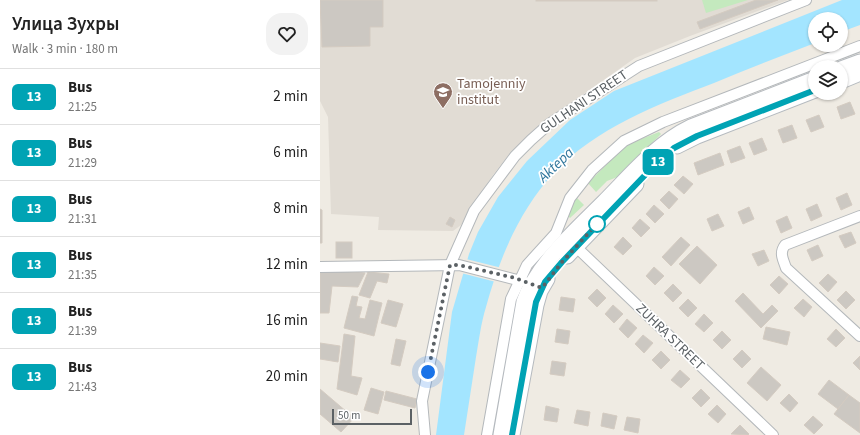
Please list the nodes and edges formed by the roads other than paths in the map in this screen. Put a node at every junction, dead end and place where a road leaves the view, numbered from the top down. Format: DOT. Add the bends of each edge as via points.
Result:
graph roads {
  1 [pos="806,0"];
  2 [pos="860,46"];
  3 [pos="860,62"];
  4 [pos="848,66"];
  5 [pos="860,73"];
  6 [pos="848,77"];
  7 [pos="808,82"];
  8 [pos="808,93"];
  9 [pos="860,216"];
  10 [pos="572,243"];
  11 [pos="454,265"];
  12 [pos="320,267"];
  13 [pos="527,282"];
  14 [pos="860,336"];
  15 [pos="768,433"];
  16 [pos="420,434"];
  17 [pos="487,435"];
  18 [pos="501,435"];
  19 [pos="512,435"];
  1 -- 11 [label="street, GULHANI STREET" via="638,66 549,124 515,156 474,211"];
  2 -- 13 [label="street" via="663,122 624,141 592,170 570,198 556,233 527,264"];
  3 -- 4 [label="main road"];
  5 -- 6 [label="main road"];
  7 -- 10 [label="main road" via="697,124 673,136 645,160"];
  8 -- 10 [label="main road" via="703,133 679,145"];
  9 -- 14 [label="street" via="785,245 782,250 786,268"];
  10 -- 13 [label="main road" via="552,272"];
  10 -- 15 [label="street, ZUHRA STREET"];
  11 -- 12 [label="street"];
  11 -- 13 [label="street"];
  11 -- 16 [label="street, GULHANI STREET" via="422,401"];
  13 -- 17 [label="street" via="511,299"];
  13 -- 18 [label="main road"];
  13 -- 19 [label="main road" via="536,305"];
}
